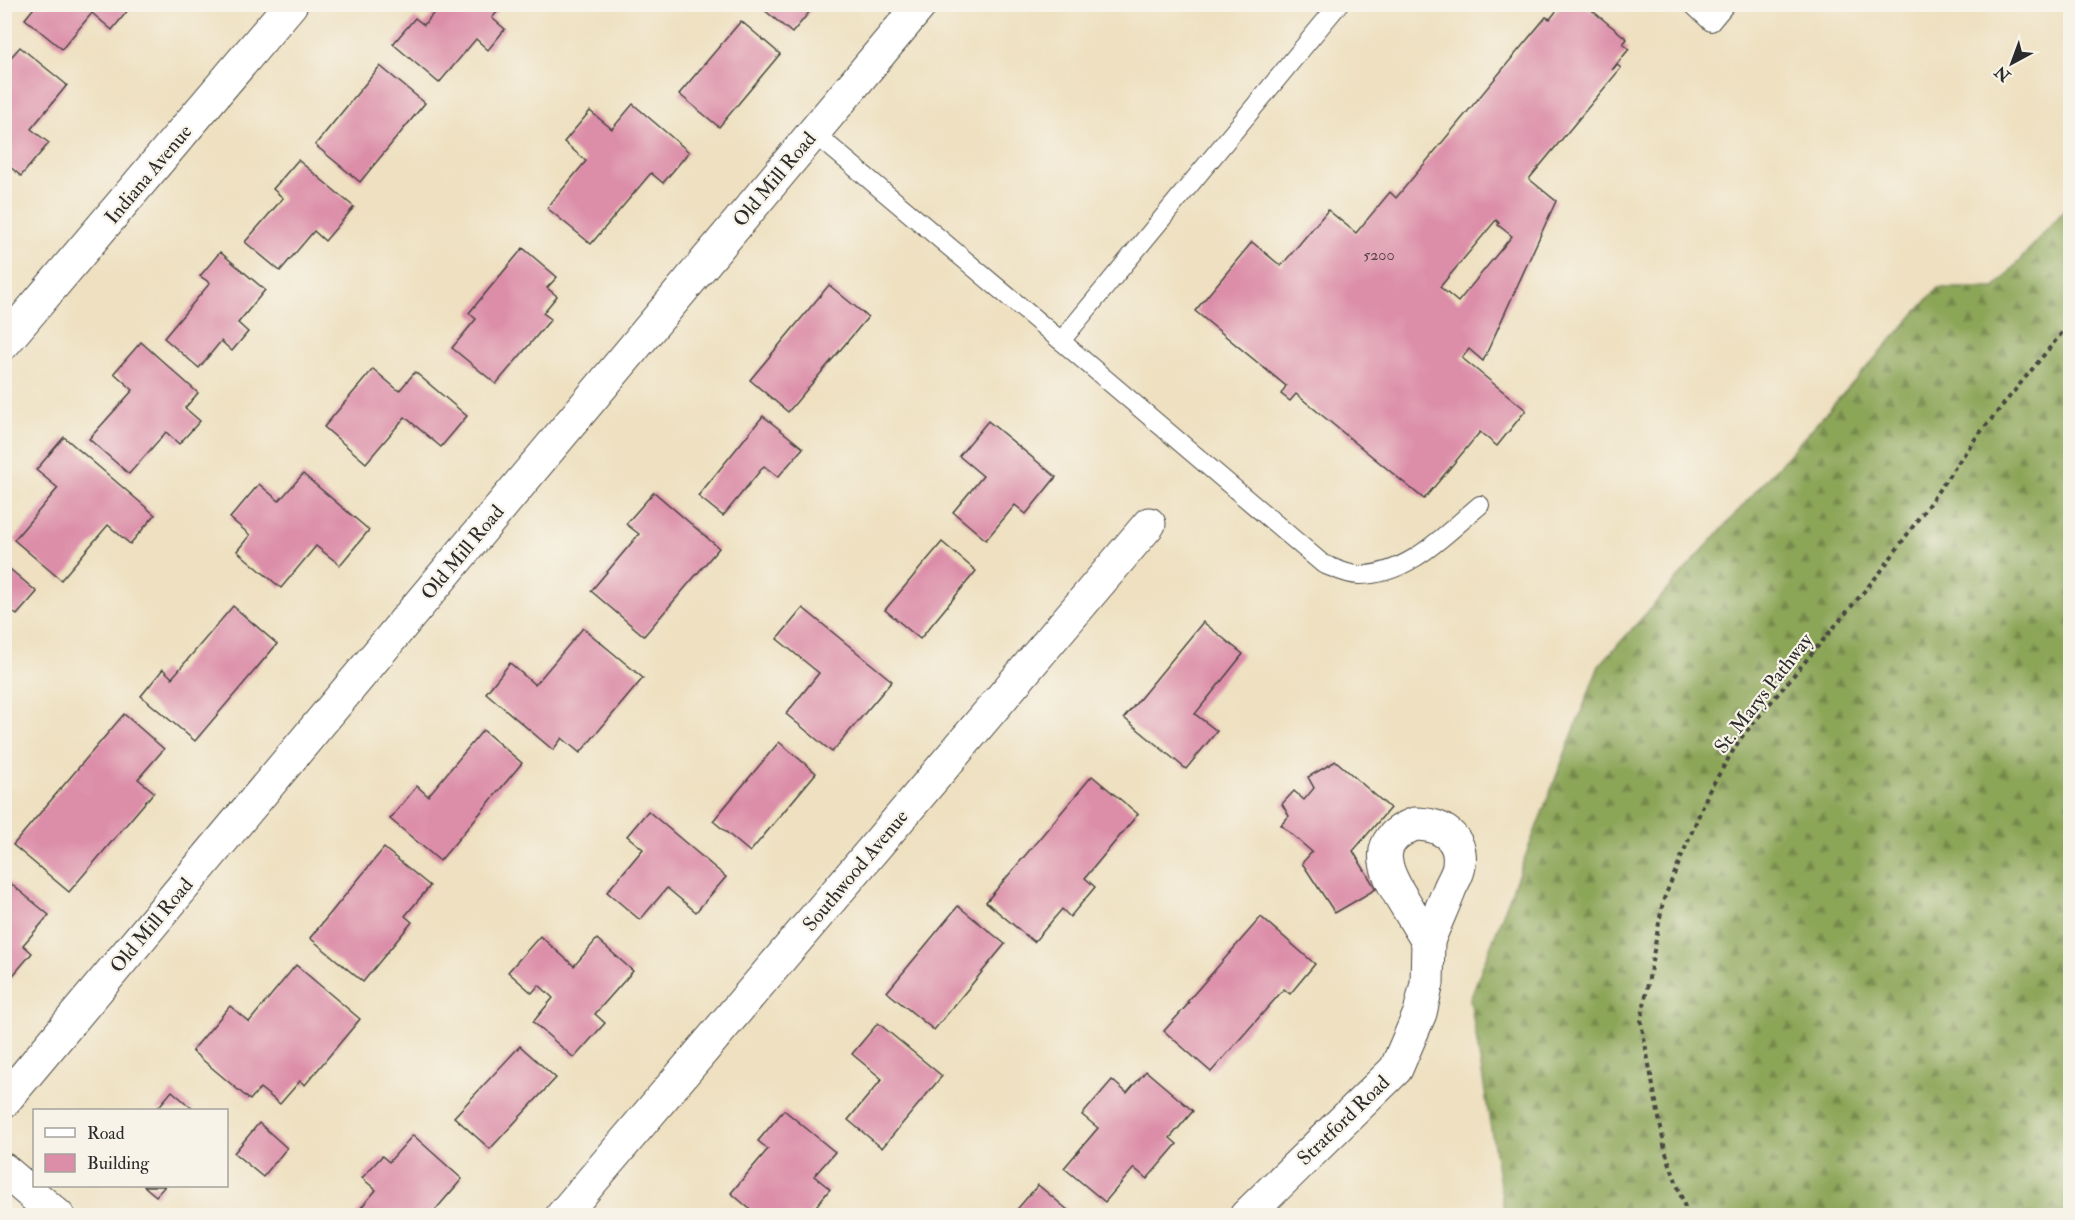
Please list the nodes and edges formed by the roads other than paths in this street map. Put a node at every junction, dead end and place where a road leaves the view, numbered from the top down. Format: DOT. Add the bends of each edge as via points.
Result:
graph roads {
  1 [pos="291,4"];
  2 [pos="921,4"];
  3 [pos="1339,4"];
  4 [pos="1692,4"];
  5 [pos="1726,4"];
  6 [pos="813,132"];
  7 [pos="1061,341"];
  8 [pos="4,343"];
  9 [pos="1480,505"];
  10 [pos="1149,524"];
  11 [pos="1428,941"];
  12 [pos="4,1101"];
  13 [pos="4,1170"];
  14 [pos="58,1215"];
  15 [pos="562,1215"];
  16 [pos="1246,1215"];
  1 -- 8 [label="street, Indiana Avenue"];
  2 -- 6 [label="street, Old Mill Road"];
  3 -- 7 [label="lane"];
  4 -- 5 [label="lane" via="1712,22"];
  6 -- 7 [label="lane"];
  6 -- 12 [label="street, Old Mill Road"];
  7 -- 9 [label="lane" via="1323,564 1357,575 1390,571 1419,555"];
  10 -- 15 [label="street, Southwood Avenue"];
  11 -- 16 [label="street, Stratford Road" via="1420,1014 1396,1069"];
  13 -- 14 [label="street"];
}
